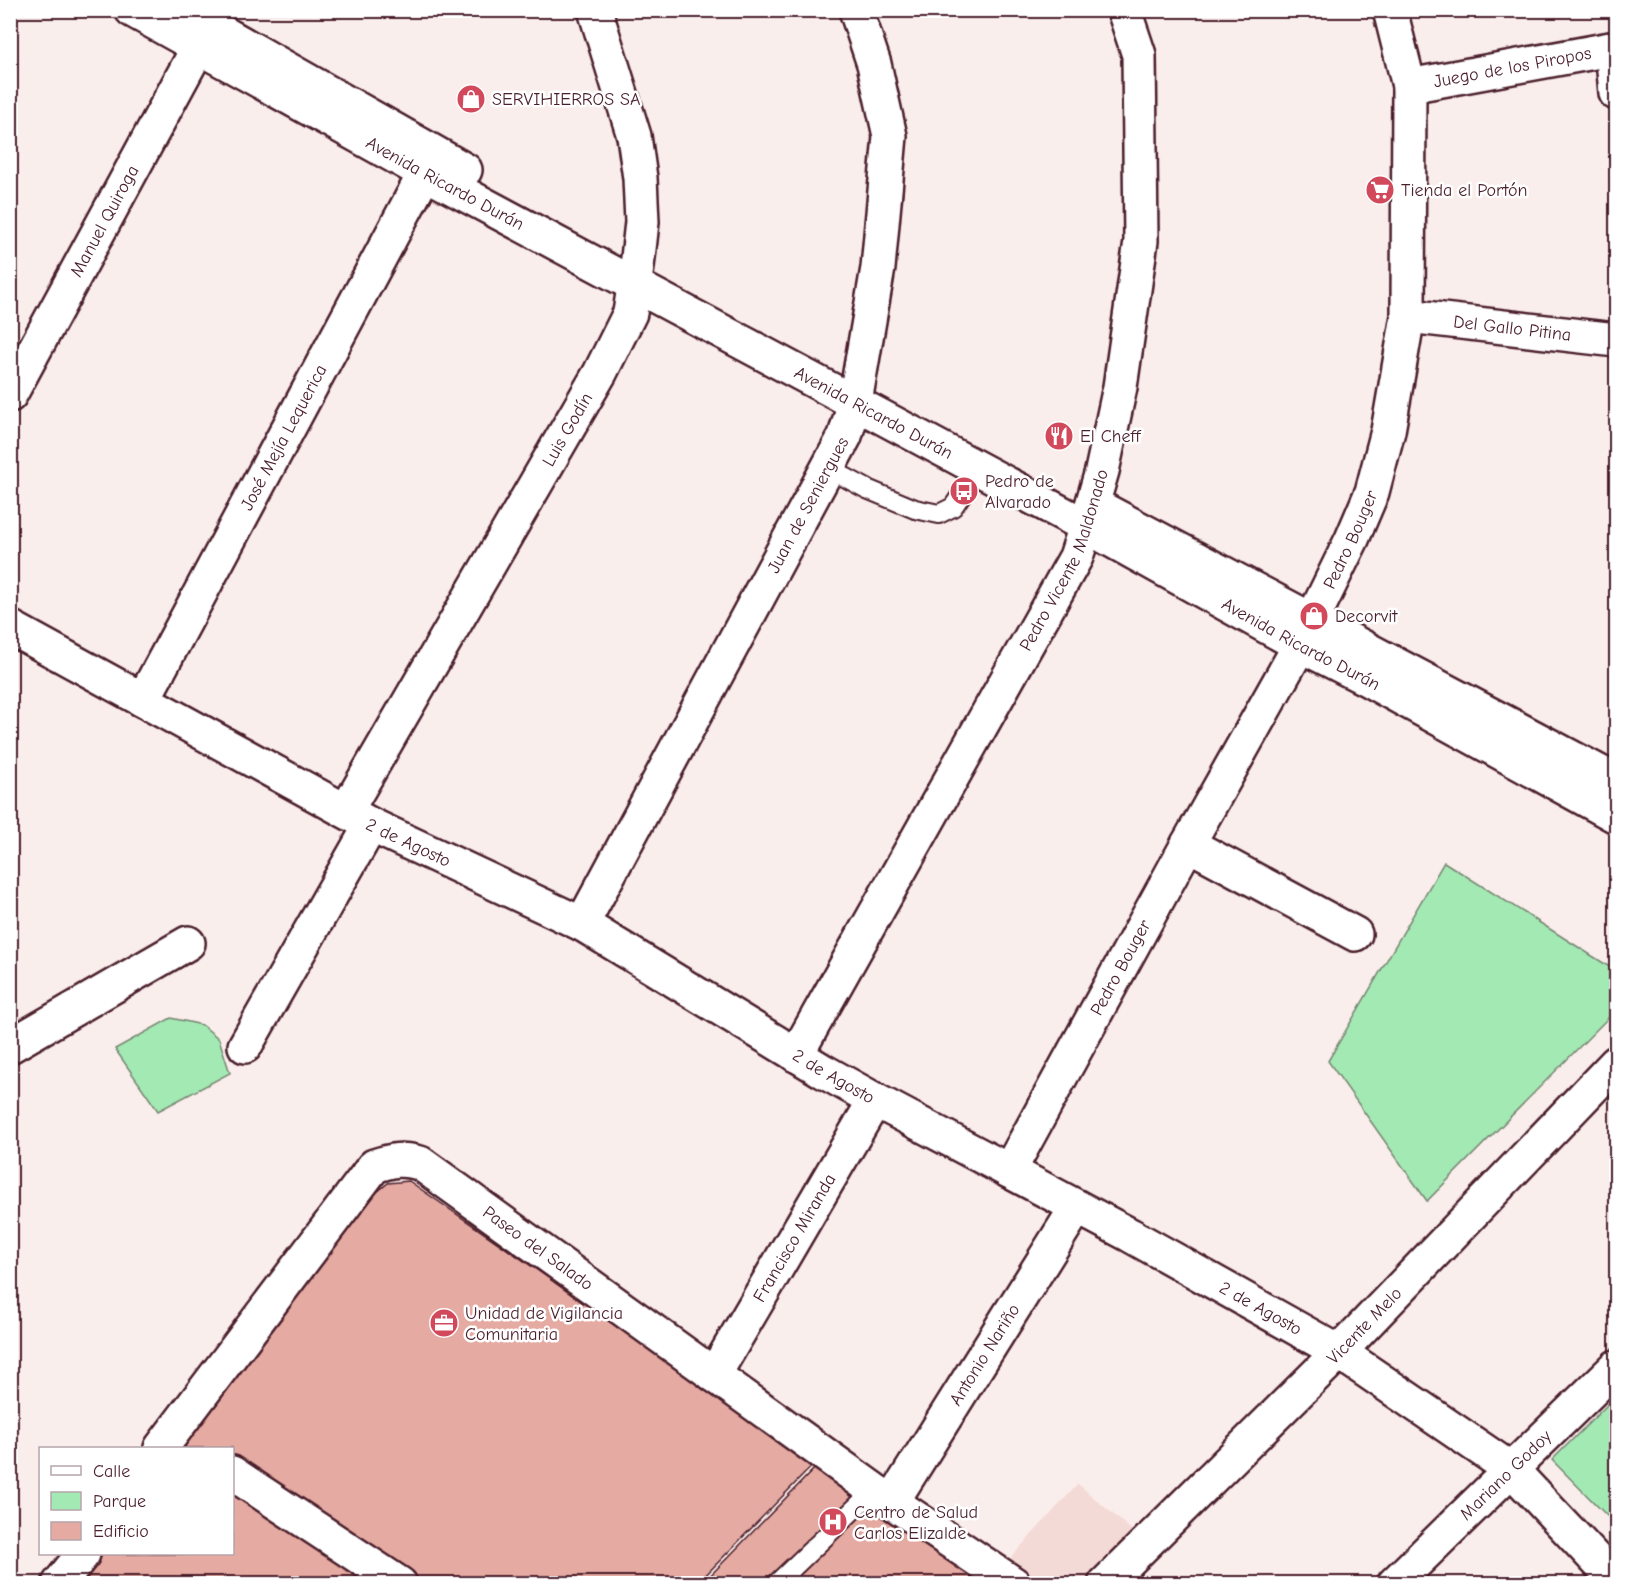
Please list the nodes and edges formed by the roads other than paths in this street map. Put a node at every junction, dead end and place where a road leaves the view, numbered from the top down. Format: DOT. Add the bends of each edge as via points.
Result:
graph roads {
  1 [pos="132,10"];
  2 [pos="183,10"];
  3 [pos="595,10"];
  4 [pos="856,10"];
  5 [pos="1124,10"];
  6 [pos="1390,10"];
  7 [pos="198,48"];
  8 [pos="1614,48"];
  9 [pos="1408,86"];
  10 [pos="1617,93"];
  11 [pos="425,173"];
  12 [pos="634,288"];
  13 [pos="1408,316"];
  14 [pos="1617,340"];
  15 [pos="856,392"];
  16 [pos="10,395"];
  17 [pos="976,466"];
  18 [pos="828,468"];
  19 [pos="1089,515"];
  20 [pos="10,627"];
  21 [pos="1306,633"];
  22 [pos="142,700"];
  23 [pos="1617,781"];
  24 [pos="1617,816"];
  25 [pos="359,818"];
  26 [pos="1188,844"];
  27 [pos="582,924"];
  28 [pos="1355,934"];
  29 [pos="188,943"];
  30 [pos="10,1046"];
  31 [pos="245,1046"];
  32 [pos="796,1055"];
  33 [pos="1617,1063"];
  34 [pos="875,1100"];
  35 [pos="1009,1171"];
  36 [pos="1077,1207"];
  37 [pos="1339,1352"];
  38 [pos="1617,1367"];
  39 [pos="714,1375"];
  40 [pos="176,1444"];
  41 [pos="1512,1470"];
  42 [pos="234,1474"];
  43 [pos="883,1496"];
  44 [pos="82,1555"];
  45 [pos="1617,1581"];
  46 [pos="59,1584"];
  47 [pos="400,1584"];
  48 [pos="776,1584"];
  49 [pos="1014,1584"];
  50 [pos="1105,1584"];
  51 [pos="1394,1584"];
  1 -- 7 [label="street, Avenida Ricardo Durán"];
  2 -- 12 [label="street, Avenida Ricardo Durán"];
  3 -- 12 [label="street, Luis Godín" via="634,136 640,178 642,222"];
  4 -- 15 [label="street, Juan de Seniergues" via="874,64 890,136 878,268"];
  5 -- 19 [label="street, Pedro Vicente Maldonado" via="1139,55 1141,241 1120,387"];
  6 -- 9 [label="street, Pedro Bouger"];
  7 -- 11 [label="street, Avenida Ricardo Durán"];
  7 -- 16 [label="street, Manuel Quiroga"];
  8 -- 9 [label="street, Juego de los Piropos"];
  8 -- 10 [label="street"];
  9 -- 13 [label="street, Pedro Bouger"];
  11 -- 12 [label="street, Avenida Ricardo Durán"];
  11 -- 22 [label="street, José Mejía Lequerica"];
  12 -- 15 [label="street, Avenida Ricardo Durán"];
  12 -- 25 [label="street, Luis Godín" via="600,373"];
  13 -- 14 [label="street, Del Gallo Pitina"];
  13 -- 21 [label="street, Pedro Bouger" via="1388,431 1372,492"];
  15 -- 17 [label="street, Avenida Ricardo Durán"];
  15 -- 18 [label="street, Juan de Seniergues" via="845,436"];
  15 -- 19 [label="street, Avenida Ricardo Durán"];
  17 -- 18 [label="lane" via="953,507 939,514 915,509"];
  17 -- 19 [label="street, Avenida Ricardo Durán"];
  18 -- 27 [label="street, Juan de Seniergues"];
  19 -- 21 [label="street, Avenida Ricardo Durán"];
  19 -- 32 [label="street, Pedro Vicente Maldonado" via="1076,556"];
  20 -- 22 [label="street, 2 de Agosto"];
  21 -- 23 [label="street, Avenida Ricardo Durán"];
  21 -- 24 [label="street, Avenida Ricardo Durán" via="1366,679"];
  21 -- 26 [label="street, Pedro Bouger"];
  22 -- 25 [label="street, 2 de Agosto"];
  25 -- 27 [label="street, 2 de Agosto"];
  25 -- 31 [label="street, Luis Godín"];
  26 -- 28 [label="street"];
  26 -- 35 [label="street, Pedro Bouger"];
  27 -- 32 [label="street, 2 de Agosto"];
  29 -- 30 [label="street"];
  32 -- 34 [label="street, 2 de Agosto"];
  33 -- 37 [label="street, Vicente Melo"];
  34 -- 35 [label="street, 2 de Agosto"];
  34 -- 39 [label="street, Francisco Miranda"];
  35 -- 36 [label="street, 2 de Agosto"];
  36 -- 37 [label="street, 2 de Agosto"];
  36 -- 43 [label="street, Antonio Nariño"];
  37 -- 41 [label="street, 2 de Agosto"];
  37 -- 50 [label="street, Vicente Melo"];
  38 -- 41 [label="street, Mariano Godoy"];
  39 -- 40 [label="street, Paseo del Salado" via="420,1163 405,1159 388,1161 374,1166"];
  39 -- 43 [label="street, Paseo del Salado"];
  41 -- 45 [label="street, 2 de Agosto"];
  41 -- 51 [label="street, Mariano Godoy"];
  42 -- 47 [label="street"];
  43 -- 48 [label="lane"];
  43 -- 49 [label="street, Paseo del Salado"];
  44 -- 46 [label="street"];
}
